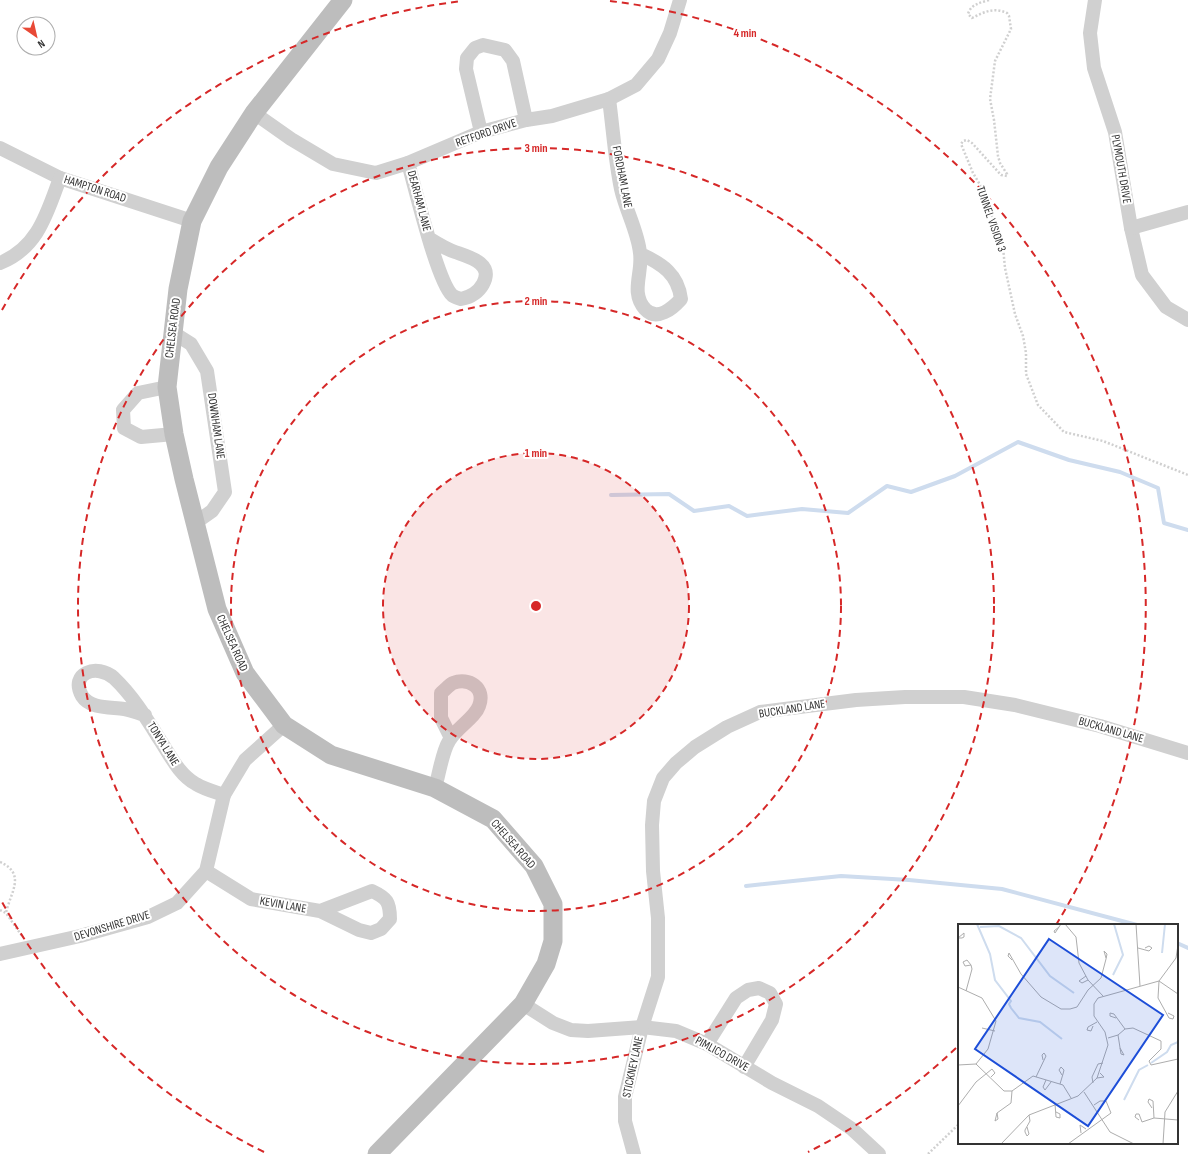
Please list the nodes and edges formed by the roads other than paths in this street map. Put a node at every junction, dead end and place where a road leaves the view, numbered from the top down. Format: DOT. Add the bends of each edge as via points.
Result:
graph roads {
  1 [pos="343,0"];
  2 [pos="680,0"];
  3 [pos="1095,0"];
  4 [pos="608,99"];
  5 [pos="254,113"];
  6 [pos="526,120"];
  7 [pos="481,132"];
  8 [pos="0,148"];
  9 [pos="408,163"];
  10 [pos="60,178"];
  11 [pos="1188,212"];
  12 [pos="192,221"];
  13 [pos="1131,228"];
  14 [pos="430,240"];
  15 [pos="641,254"];
  16 [pos="0,263"];
  17 [pos="1188,320"];
  18 [pos="172,332"];
  19 [pos="167,387"];
  20 [pos="174,434"];
  21 [pos="195,523"];
  22 [pos="145,715"];
  23 [pos="284,725"];
  24 [pos="451,738"];
  25 [pos="1188,754"];
  26 [pos="435,788"];
  27 [pos="224,795"];
  28 [pos="206,871"];
  29 [pos="320,911"];
  30 [pos="0,954"];
  31 [pos="523,1004"];
  32 [pos="642,1027"];
  33 [pos="707,1044"];
  34 [pos="744,1067"];
  35 [pos="377,1154"];
  36 [pos="634,1154"];
  37 [pos="879,1154"];
  1 -- 5 [label="street, CHELSEA ROAD"];
  2 -- 4 [label="street, RETFORD DRIVE" via="670,33 658,59 636,85"];
  3 -- 13 [label="street, PLYMOUTH DRIVE" via="1090,33 1094,68 1115,132"];
  4 -- 6 [label="street, RETFORD DRIVE" via="552,116"];
  4 -- 15 [label="street, FORDHAM LANE" via="621,189"];
  5 -- 9 [label="street, RETFORD DRIVE" via="333,164 376,172"];
  5 -- 12 [label="street, CHELSEA ROAD" via="219,167"];
  6 -- 7 [label="street, RETFORD DRIVE"];
  6 -- 7 [label="street" via="513,61 505,50 483,45 476,48 467,58 466,69"];
  7 -- 9 [label="street, RETFORD DRIVE"];
  8 -- 10 [label="street, HAMPTON ROAD"];
  9 -- 14 [label="street, DEARHAM LANE"];
  10 -- 12 [label="street, HAMPTON ROAD"];
  10 -- 16 [label="street" via="46,216 34,239 10,259"];
  11 -- 13 [label="street"];
  12 -- 18 [label="street, CHELSEA ROAD"];
  13 -- 17 [label="street, PLYMOUTH DRIVE" via="1142,275 1166,307"];
  14 -- 14 [label="street, DEARHAM LANE" via="444,282 452,295 461,299 479,291 485,280 484,270 477,260"];
  18 -- 19 [label="street, CHELSEA ROAD"];
  18 -- 21 [label="street, DOWNHAM LANE" via="191,344 208,371 226,492 212,511"];
  19 -- 20 [label="street, CHELSEA ROAD"];
  19 -- 20 [label="street" via="138,393 123,410 124,428 141,437"];
  20 -- 21 [label="street, CHELSEA ROAD"];
  21 -- 23 [label="street, CHELSEA ROAD" via="220,616 245,673"];
  22 -- 27 [label="street, TONYA LANE" via="179,770 196,784"];
  23 -- 26 [label="street, CHELSEA ROAD" via="330,756"];
  23 -- 27 [label="street, DEVONSHIRE DRIVE" via="245,760"];
  24 -- 26 [label="street"];
  25 -- 32 [label="street, BUCKLAND LANE" via="1100,726 1015,705 964,697 905,698 804,706 760,712 727,727 695,747 676,763 663,778 654,801 652,825 658,918 658,977"];
  26 -- 31 [label="street, CHELSEA ROAD" via="493,819 534,866 553,904 553,941 546,964"];
  27 -- 28 [label="street, DEVONSHIRE DRIVE"];
  28 -- 29 [label="street, KEVIN LANE" via="251,899"];
  28 -- 30 [label="street, DEVONSHIRE DRIVE" via="177,903 148,917"];
  31 -- 32 [label="street, PIMLICO DRIVE" via="553,1023 571,1030"];
  31 -- 35 [label="street, CHELSEA ROAD"];
  32 -- 33 [label="street, PIMLICO DRIVE" via="676,1031"];
  32 -- 36 [label="street, STICKNEY LANE" via="625,1097 625,1121"];
  33 -- 34 [label="street, PIMLICO DRIVE"];
  33 -- 34 [label="street" via="736,998 748,990 759,988 770,993 776,1004 772,1020"];
  34 -- 37 [label="street, PIMLICO DRIVE" via="818,1106 852,1128"];
}
